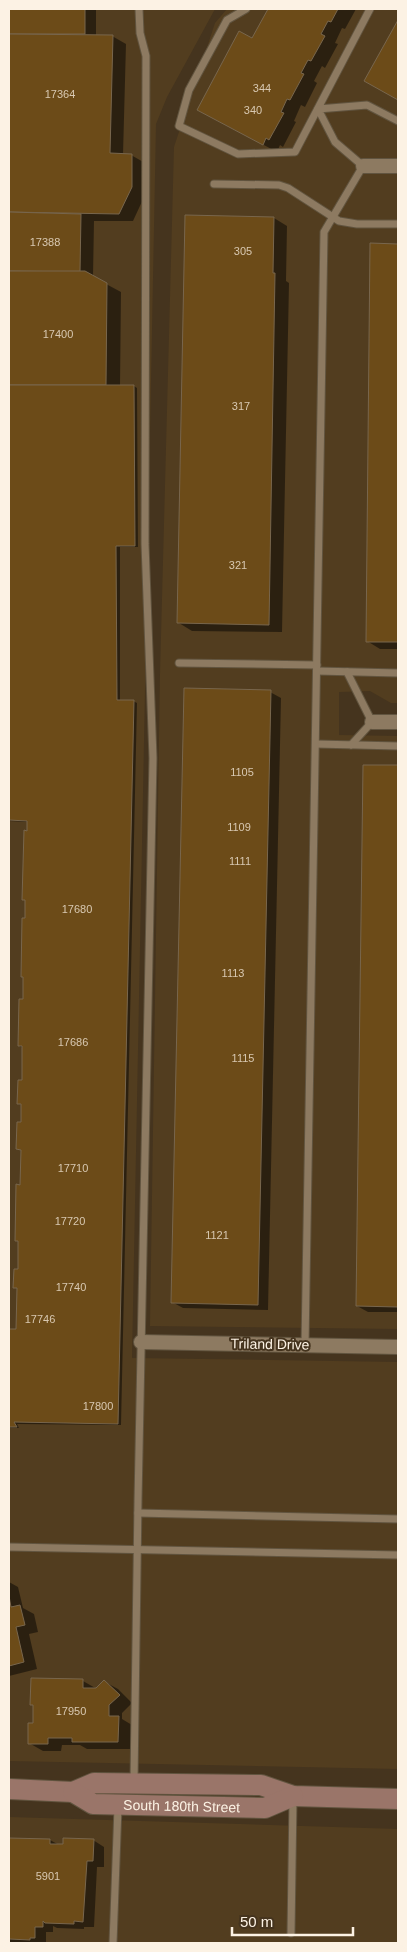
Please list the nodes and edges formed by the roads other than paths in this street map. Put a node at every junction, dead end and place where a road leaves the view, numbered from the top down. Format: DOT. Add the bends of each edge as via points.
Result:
graph roads {
  1 [pos="139,9"];
  2 [pos="246,9"];
  3 [pos="370,9"];
  4 [pos="318,109"];
  5 [pos="398,121"];
  6 [pos="363,166"];
  7 [pos="398,166"];
  8 [pos="214,184"];
  9 [pos="334,218"];
  10 [pos="398,224"];
  11 [pos="179,663"];
  12 [pos="317,668"];
  13 [pos="347,672"];
  14 [pos="398,673"];
  15 [pos="372,722"];
  16 [pos="398,722"];
  17 [pos="316,744"];
  18 [pos="351,745"];
  19 [pos="398,746"];
  20 [pos="141,1342"];
  21 [pos="305,1345"];
  22 [pos="398,1347"];
  23 [pos="138,1513"];
  24 [pos="398,1519"];
  25 [pos="9,1548"];
  26 [pos="137,1550"];
  27 [pos="398,1555"];
  28 [pos="134,1785"];
  29 [pos="9,1789"];
  30 [pos="73,1792"];
  31 [pos="293,1796"];
  32 [pos="398,1799"];
  33 [pos="118,1804"];
  34 [pos="291,1933"];
  35 [pos="113,1943"];
  1 -- 20 [label="lane" via="140,33 146,56 145,544 153,758"];
  2 -- 4 [label="lane" via="227,20 189,90 179,126 238,154 295,152"];
  3 -- 4 [label="lane"];
  4 -- 5 [label="lane" via="367,105"];
  4 -- 6 [label="lane" via="336,142"];
  6 -- 7 [label="street"];
  6 -- 9 [label="lane"];
  8 -- 9 [label="lane" via="279,185"];
  9 -- 10 [label="lane" via="357,224"];
  9 -- 12 [label="lane" via="324,232"];
  11 -- 12 [label="lane"];
  12 -- 13 [label="lane"];
  12 -- 17 [label="lane"];
  13 -- 14 [label="lane"];
  13 -- 15 [label="lane"];
  15 -- 16 [label="street"];
  15 -- 18 [label="lane"];
  17 -- 18 [label="lane"];
  17 -- 21 [label="lane"];
  18 -- 19 [label="lane"];
  20 -- 21 [label="street, Triland Drive"];
  20 -- 23 [label="lane"];
  21 -- 22 [label="street, Triland Drive"];
  23 -- 24 [label="lane"];
  23 -- 26 [label="lane"];
  25 -- 26 [label="lane"];
  26 -- 27 [label="lane"];
  26 -- 28 [label="lane"];
  28 -- 30 [label="main road, South 180th Street" via="94,1783"];
  28 -- 31 [label="main road, South 180th Street" via="261,1785"];
  29 -- 30 [label="main road, South 180th Street"];
  30 -- 33 [label="main road, South 180th Street" via="93,1804"];
  31 -- 32 [label="main road, South 180th Street"];
  31 -- 33 [label="main road, South 180th Street" via="265,1808"];
  31 -- 34 [label="lane"];
  33 -- 35 [label="lane"];
}
